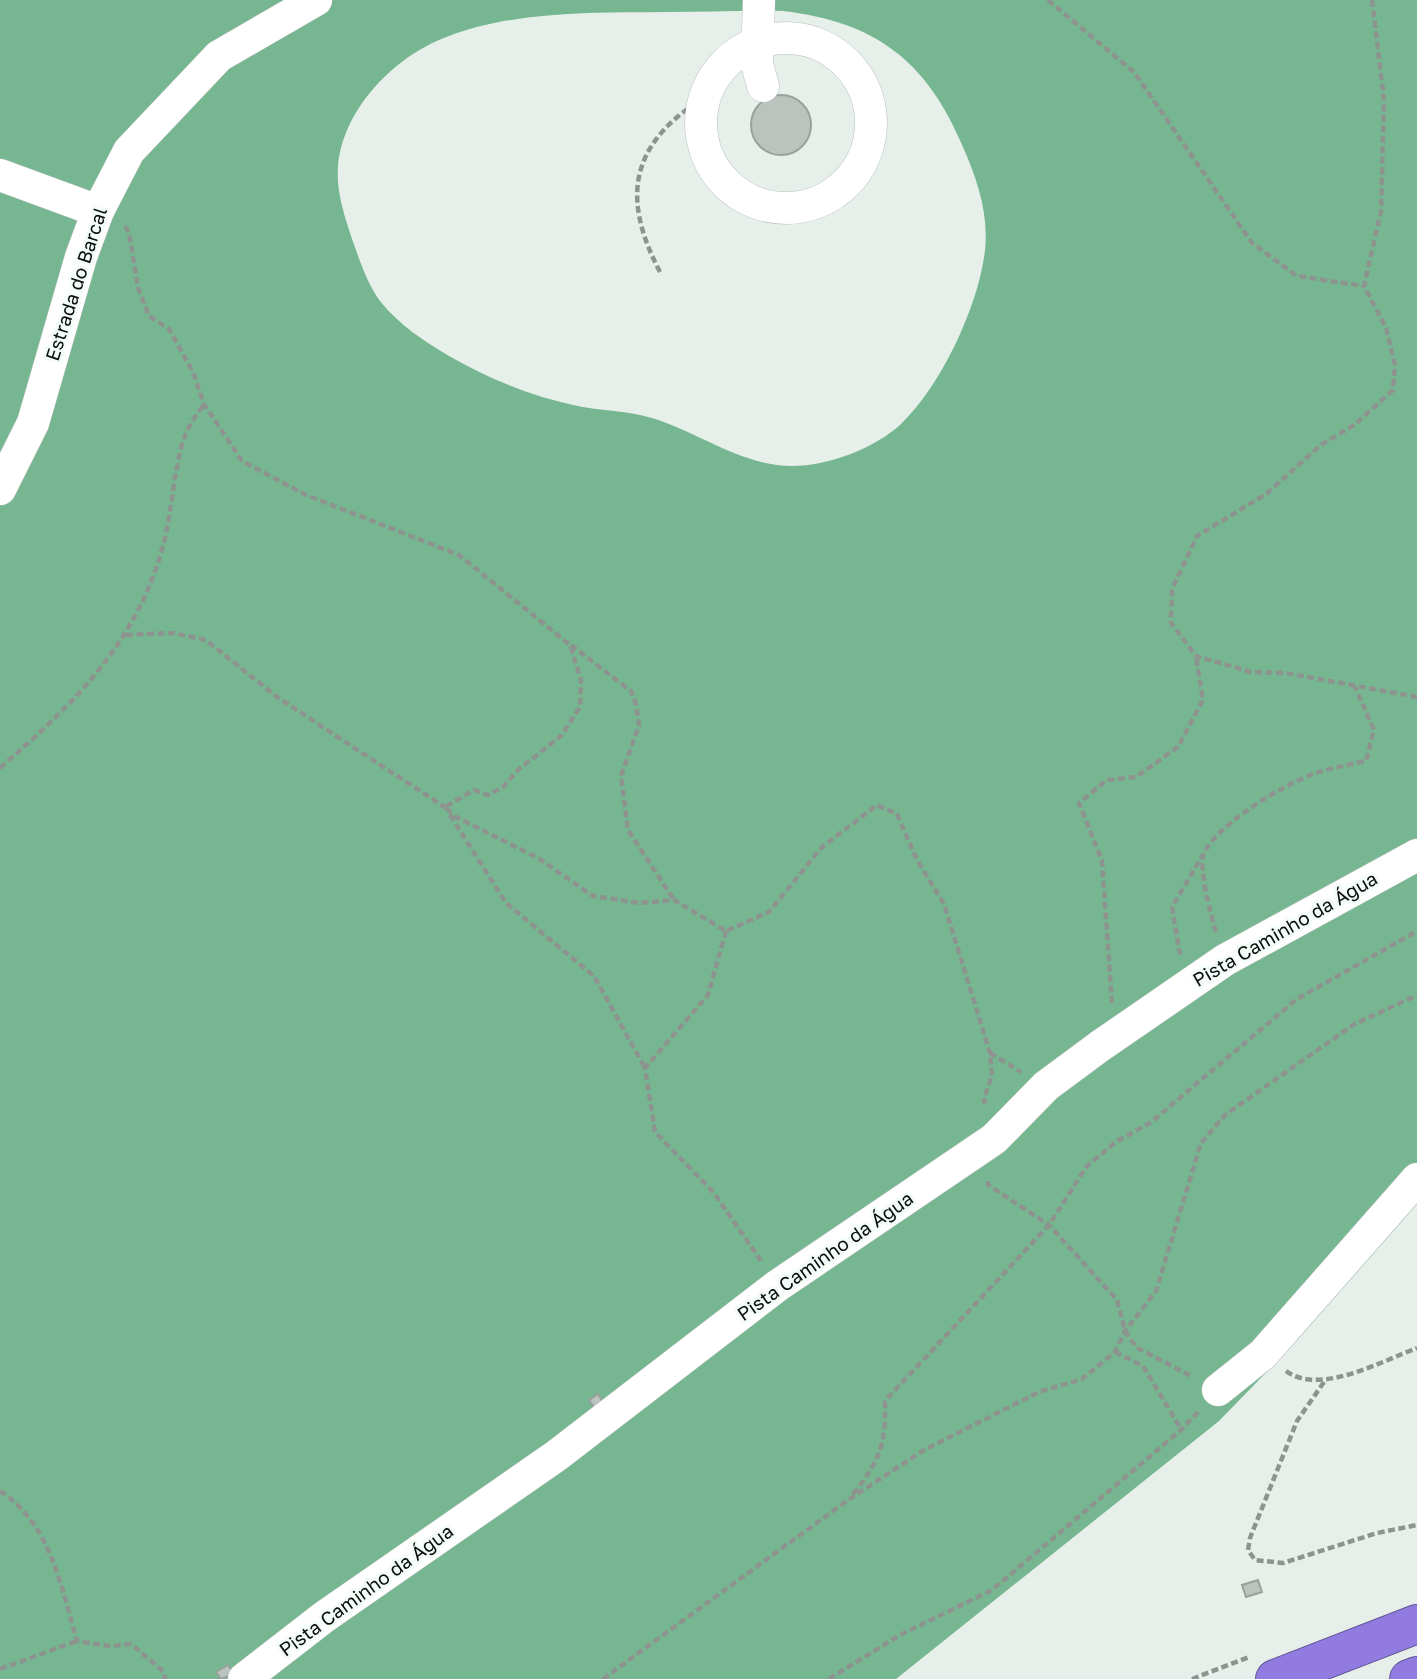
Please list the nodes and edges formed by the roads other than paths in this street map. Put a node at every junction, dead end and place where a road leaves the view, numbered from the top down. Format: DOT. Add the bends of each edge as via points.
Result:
graph roads {
  1 [pos="316,0"];
  2 [pos="759,0"];
  3 [pos="758,41"];
  4 [pos="763,86"];
  5 [pos="0,175"];
  6 [pos="98,211"];
  7 [pos="0,489"];
  8 [pos="1417,855"];
  9 [pos="1417,1179"];
  10 [pos="1218,1390"];
  11 [pos="1417,1625"];
  12 [pos="1417,1676"];
  13 [pos="244,1679"];
  14 [pos="1275,1679"];
  15 [pos="1409,1679"];
  1 -- 6 [label="street, Estrada do Barcal" via="219,56 128,151"];
  2 -- 3 [label="street"];
  3 -- 3 [label="street" via="789,37 821,44 847,62 865,88 872,118 867,150 852,177 828,198 798,208 766,206 746,198 714,171 701,143 700,111 710,81 730,56"];
  3 -- 4 [label="street" via="757,64"];
  5 -- 6 [label="street"];
  6 -- 7 [label="street, Estrada do Barcal" via="33,423"];
  8 -- 13 [label="street, Pista Caminho da Água" via="1225,960 1122,1031 1046,1086 994,1139 777,1286 556,1456 324,1617"];
  9 -- 10 [label="street" via="1263,1353"];
  11 -- 14 [label="highway"];
  12 -- 15 [label="highway"];
}
